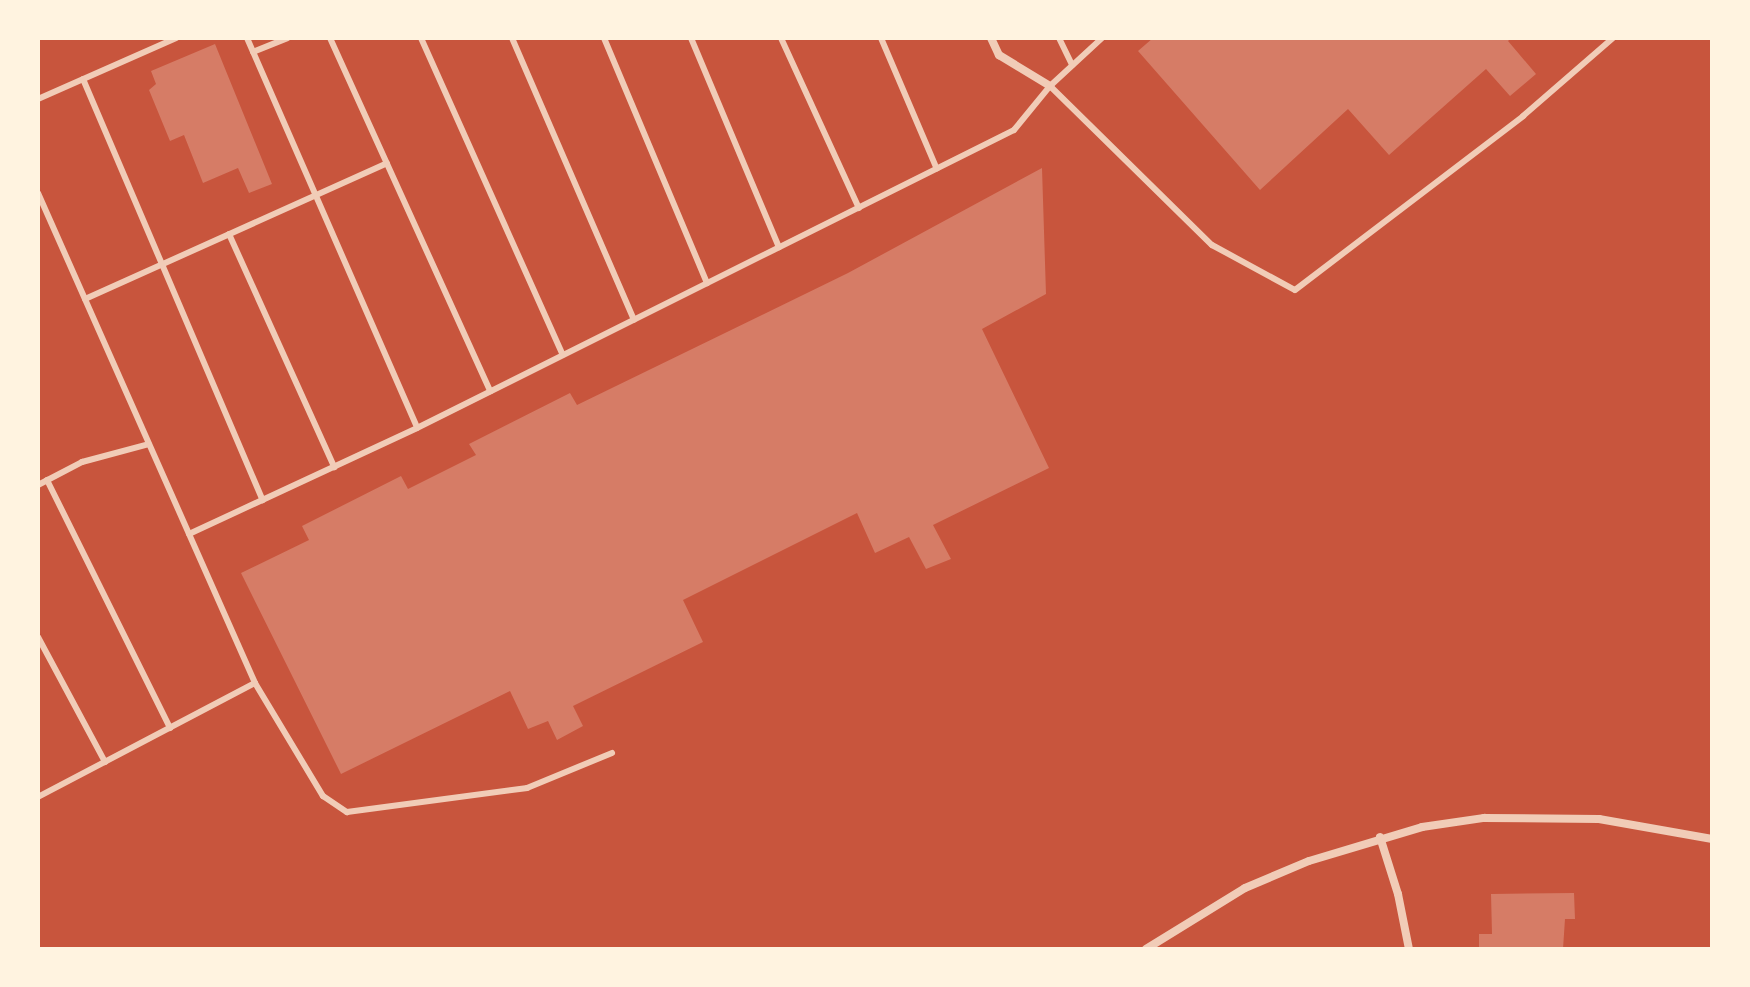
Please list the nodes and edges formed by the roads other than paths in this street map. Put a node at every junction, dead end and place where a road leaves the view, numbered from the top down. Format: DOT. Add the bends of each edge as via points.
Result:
graph roads {
  1 [pos="176,38"];
  2 [pos="247,38"];
  3 [pos="287,38"];
  4 [pos="330,38"];
  5 [pos="421,38"];
  6 [pos="512,38"];
  7 [pos="604,38"];
  8 [pos="691,38"];
  9 [pos="781,38"];
  10 [pos="881,38"];
  11 [pos="991,38"];
  12 [pos="1059,38"];
  13 [pos="1102,38"];
  14 [pos="1613,38"];
  15 [pos="253,52"];
  16 [pos="1072,65"];
  17 [pos="83,79"];
  18 [pos="1050,86"];
  19 [pos="38,99"];
  20 [pos="387,163"];
  21 [pos="937,169"];
  22 [pos="38,195"];
  23 [pos="316,196"];
  24 [pos="859,208"];
  25 [pos="229,234"];
  26 [pos="779,247"];
  27 [pos="162,264"];
  28 [pos="707,283"];
  29 [pos="85,299"];
  30 [pos="634,320"];
  31 [pos="563,355"];
  32 [pos="490,391"];
  33 [pos="417,428"];
  34 [pos="149,444"];
  35 [pos="334,467"];
  36 [pos="47,480"];
  37 [pos="38,485"];
  38 [pos="263,500"];
  39 [pos="189,534"];
  40 [pos="38,637"];
  41 [pos="255,683"];
  42 [pos="170,728"];
  43 [pos="612,753"];
  44 [pos="105,762"];
  45 [pos="38,797"];
  46 [pos="1380,837"];
  47 [pos="1712,839"];
  48 [pos="1146,949"];
  49 [pos="1409,949"];
  1 -- 17 [label="lane"];
  2 -- 15 [label="lane"];
  3 -- 15 [label="lane"];
  4 -- 20 [label="lane"];
  5 -- 31 [label="lane"];
  6 -- 30 [label="lane"];
  7 -- 28 [label="lane"];
  8 -- 26 [label="lane"];
  9 -- 24 [label="lane"];
  10 -- 21 [label="lane"];
  11 -- 18 [label="street" via="999,55"];
  12 -- 16 [label="lane"];
  13 -- 16 [label="lane"];
  14 -- 18 [label="lane" via="1523,116 1295,290 1212,245"];
  15 -- 23 [label="lane"];
  16 -- 18 [label="lane"];
  17 -- 19 [label="lane"];
  17 -- 27 [label="lane"];
  18 -- 21 [label="lane" via="1014,130"];
  20 -- 23 [label="lane"];
  20 -- 32 [label="lane"];
  21 -- 24 [label="lane"];
  22 -- 29 [label="lane"];
  23 -- 25 [label="lane"];
  23 -- 33 [label="lane"];
  24 -- 26 [label="lane"];
  25 -- 27 [label="lane"];
  25 -- 35 [label="lane"];
  26 -- 28 [label="lane"];
  27 -- 29 [label="lane"];
  27 -- 38 [label="lane"];
  28 -- 30 [label="lane"];
  29 -- 34 [label="lane"];
  30 -- 31 [label="lane"];
  31 -- 32 [label="lane"];
  32 -- 33 [label="lane"];
  33 -- 35 [label="lane"];
  34 -- 36 [label="lane" via="82,462"];
  34 -- 39 [label="lane"];
  35 -- 38 [label="lane"];
  36 -- 37 [label="lane"];
  36 -- 42 [label="lane"];
  38 -- 39 [label="lane"];
  39 -- 41 [label="lane"];
  40 -- 44 [label="lane"];
  41 -- 42 [label="lane"];
  41 -- 43 [label="lane" via="323,796 347,812 527,788"];
  42 -- 44 [label="lane"];
  44 -- 45 [label="lane"];
  46 -- 47 [label="street" via="1484,818 1546,817 1599,819"];
  46 -- 48 [label="street" via="1245,888"];
  46 -- 49 [label="street"];
}
